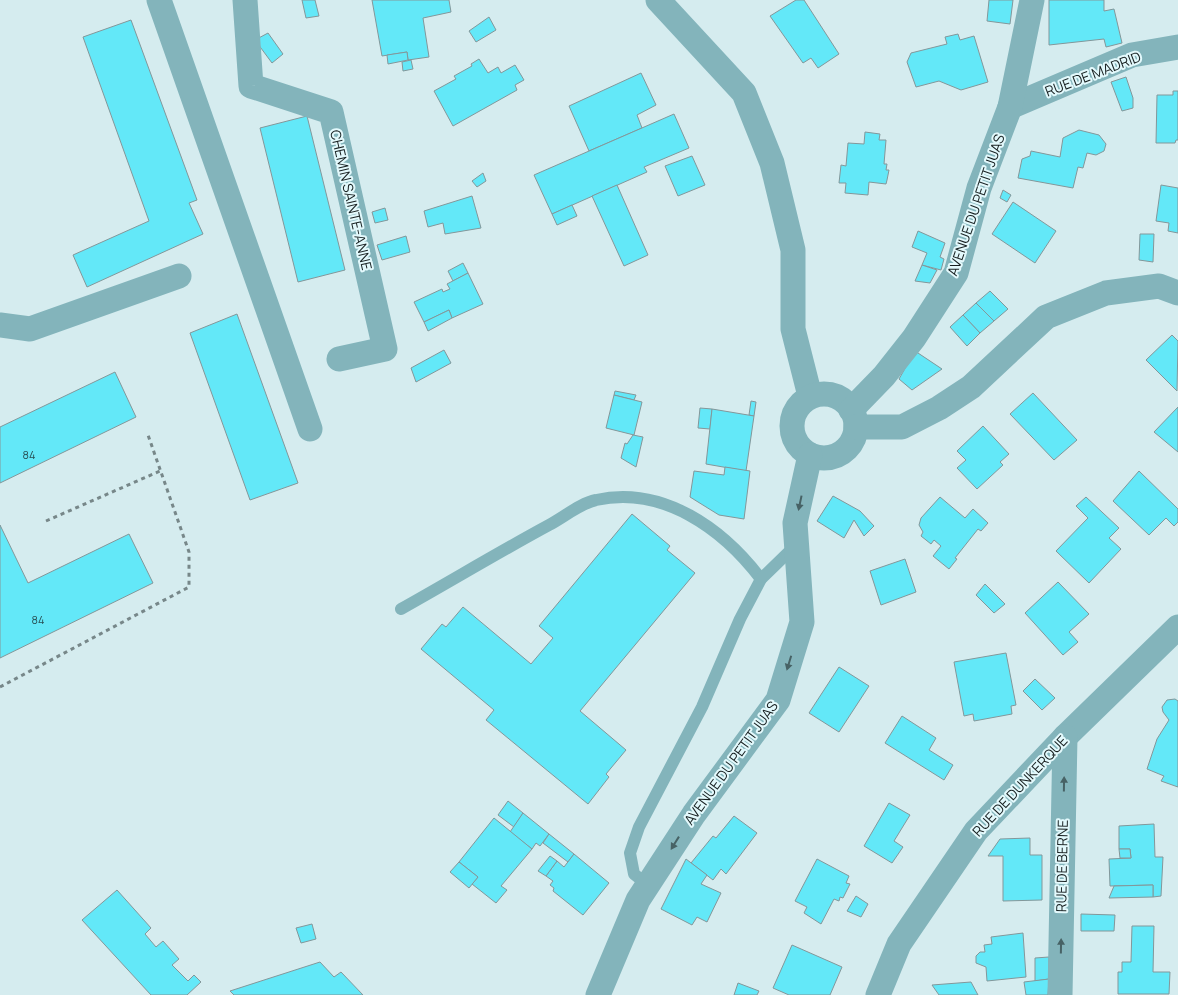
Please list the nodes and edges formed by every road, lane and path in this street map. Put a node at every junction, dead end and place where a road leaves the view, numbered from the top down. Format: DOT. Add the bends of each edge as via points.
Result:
graph roads {
  1 [pos="159,0"];
  2 [pos="245,0"];
  3 [pos="658,0"];
  4 [pos="1032,0"];
  5 [pos="1178,48"];
  6 [pos="1010,107"];
  7 [pos="179,276"];
  8 [pos="1178,293"];
  9 [pos="0,325"];
  10 [pos="339,359"];
  11 [pos="810,396"];
  12 [pos="854,418"];
  13 [pos="310,429"];
  14 [pos="148,435"];
  15 [pos="810,455"];
  16 [pos="160,471"];
  17 [pos="46,521"];
  18 [pos="797,544"];
  19 [pos="761,579"];
  20 [pos="401,609"];
  21 [pos="1178,627"];
  22 [pos="0,687"];
  23 [pos="1065,737"];
  24 [pos="648,885"];
  25 [pos="598,995"];
  26 [pos="878,995"];
  27 [pos="1060,995"];
  1 -- 13 [label="street"];
  2 -- 10 [label="street, CHEMIN SAINTE-ANNE" via="251,86 331,112 385,349"];
  3 -- 11 [label="street" via="744,94 772,163 793,250 793,329"];
  4 -- 6 [label="street, AVENUE DU PETIT JUAS"];
  5 -- 6 [label="street, RUE DE MADRID" via="1132,55"];
  6 -- 12 [label="street, AVENUE DU PETIT JUAS" via="979,188 956,273 914,338"];
  7 -- 9 [label="street" via="30,329"];
  8 -- 12 [label="street" via="1159,286 1106,293 1046,317 971,387 902,427"];
  11 -- 12 [label="street" via="823,393 840,398"];
  11 -- 15 [label="street" via="796,409 791,425 795,442"];
  12 -- 15 [label="street" via="850,445 836,456 820,458"];
  14 -- 16 [label="path"];
  15 -- 18 [label="street, AVENUE DU PETIT JUAS, one-way" via="795,523"];
  16 -- 17 [label="path"];
  16 -- 22 [label="path" via="189,552 189,587"];
  18 -- 19 [label="lane"];
  18 -- 24 [label="street, AVENUE DU PETIT JUAS, one-way" via="802,622 778,700 694,814"];
  19 -- 20 [label="lane" via="744,557 716,531 672,506 634,496 595,500"];
  19 -- 24 [label="lane" via="702,707 639,827 630,854 634,874"];
  21 -- 23 [label="street, RUE DE DUNKERQUE"];
  23 -- 26 [label="street, RUE DE DUNKERQUE" via="976,831 899,944"];
  27 -- 23 [label="street, RUE DE BERNE, one-way"];
  24 -- 25 [label="street, AVENUE DU PETIT JUAS" via="638,900"];
}
